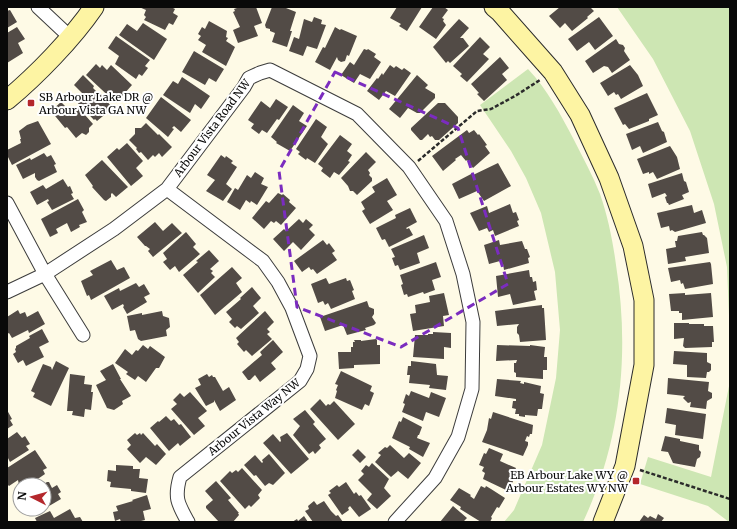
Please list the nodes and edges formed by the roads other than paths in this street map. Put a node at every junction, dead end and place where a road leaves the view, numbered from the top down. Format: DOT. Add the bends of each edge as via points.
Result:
graph roads {
  1 [pos="38,7"];
  2 [pos="494,7"];
  3 [pos="92,8"];
  4 [pos="70,37"];
  5 [pos="7,100"];
  6 [pos="167,190"];
  7 [pos="7,203"];
  8 [pos="45,274"];
  9 [pos="7,292"];
  10 [pos="83,335"];
  11 [pos="188,522"];
  12 [pos="395,522"];
  13 [pos="603,522"];
  1 -- 4 [label="street"];
  2 -- 13 [label="street" via="553,72 580,115 610,178 633,246 644,300 644,365 625,466"];
  3 -- 4 [label="street"];
  4 -- 5 [label="street" via="28,83"];
  6 -- 8 [label="street, Arbour Vista Road NW" via="114,230"];
  6 -- 11 [label="street, Arbour Vista Way NW" via="263,261 292,308 310,356 307,369 300,381 180,477 176,490 178,505"];
  6 -- 12 [label="street, Arbour Vista Road NW" via="249,78 270,70 357,114 409,167 446,221 464,274 473,322 472,389 458,437 435,478"];
  7 -- 8 [label="street"];
  8 -- 9 [label="street, Arbour Vista Road NW"];
  8 -- 10 [label="street"];
}
